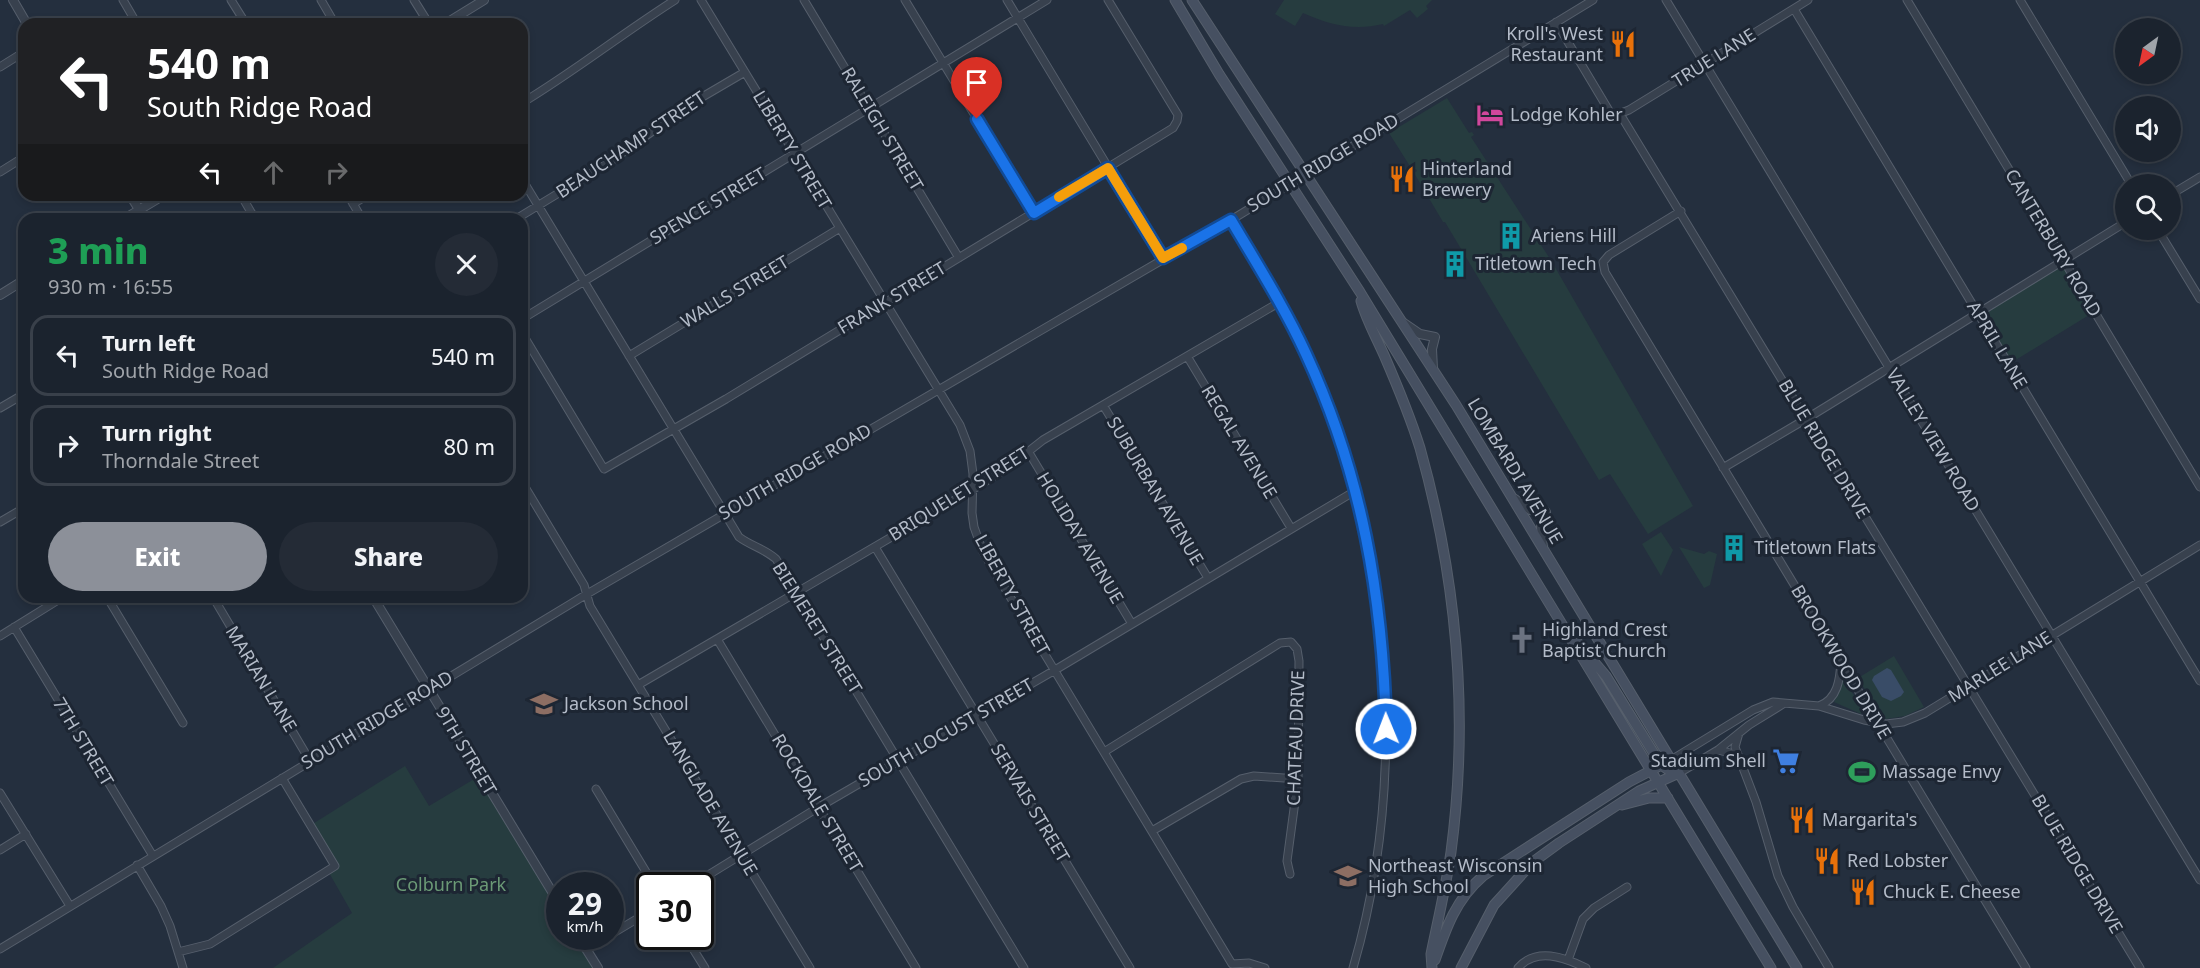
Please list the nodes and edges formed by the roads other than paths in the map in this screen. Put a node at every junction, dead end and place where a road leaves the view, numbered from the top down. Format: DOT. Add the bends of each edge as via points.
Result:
graph roads {
  1 [pos="13,0"];
  2 [pos="123,0"];
  3 [pos="231,0"];
  4 [pos="321,0"];
  5 [pos="414,0"];
  6 [pos="484,0"];
  7 [pos="675,0"];
  8 [pos="702,0"];
  9 [pos="804,0"];
  10 [pos="905,0"];
  11 [pos="1006,0"];
  12 [pos="1047,0"];
  13 [pos="1108,0"];
  14 [pos="1175,0"];
  15 [pos="1192,0"];
  16 [pos="1593,0"];
  17 [pos="1666,0"];
  18 [pos="1808,0"];
  19 [pos="1907,0"];
  20 [pos="2020,0"];
  21 [pos="1794,9"];
  22 [pos="24,18"];
  23 [pos="134,18"];
  24 [pos="242,18"];
  25 [pos="332,18"];
  26 [pos="425,18"];
  27 [pos="456,18"];
  28 [pos="1017,18"];
  29 [pos="1556,22"];
  30 [pos="18,56"];
  31 [pos="944,63"];
  32 [pos="1704,63"];
  33 [pos="0,67"];
  34 [pos="745,72"];
  35 [pos="528,99"];
  36 [pos="869,108"];
  37 [pos="1620,114"];
  38 [pos="795,153"];
  39 [pos="18,161"];
  40 [pos="1108,168"];
  41 [pos="0,172"];
  42 [pos="1305,174"];
  43 [pos="2125,174"];
  44 [pos="2200,177"];
  45 [pos="1290,184"];
  46 [pos="2181,188"];
  47 [pos="528,189"];
  48 [pos="134,201"];
  49 [pos="154,201"];
  50 [pos="351,201"];
  51 [pos="358,201"];
  52 [pos="353,204"];
  53 [pos="538,206"];
  54 [pos="139,210"];
  55 [pos="1681,212"];
  56 [pos="134,213"];
  57 [pos="141,213"];
  58 [pos="358,213"];
  59 [pos="526,213"];
  60 [pos="1034,213"];
  61 [pos="1231,220"];
  62 [pos="840,228"];
  63 [pos="2115,229"];
  64 [pos="2164,240"];
  65 [pos="959,258"];
  66 [pos="1163,258"];
  67 [pos="2064,260"];
  68 [pos="584,281"];
  69 [pos="18,284"];
  70 [pos="1360,292"];
  71 [pos="0,295"];
  72 [pos="2200,299"];
  73 [pos="885,302"];
  74 [pos="1280,302"];
  75 [pos="1978,312"];
  76 [pos="528,315"];
  77 [pos="1403,323"];
  78 [pos="528,343"];
  79 [pos="629,356"];
  80 [pos="1187,356"];
  81 [pos="1888,367"];
  82 [pos="1433,369"];
  83 [pos="938,388"];
  84 [pos="18,398"];
  85 [pos="1103,405"];
  86 [pos="0,408"];
  87 [pos="1806,419"];
  88 [pos="673,429"];
  89 [pos="1028,451"];
  90 [pos="1723,468"];
  91 [pos="2200,487"];
  92 [pos="972,490"];
  93 [pos="1355,491"];
  94 [pos="528,492"];
  95 [pos="1510,495"];
  96 [pos="18,512"];
  97 [pos="724,513"];
  98 [pos="0,522"];
  99 [pos="1291,528"];
  100 [pos="2200,545"];
  101 [pos="875,546"];
  102 [pos="1543,548"];
  103 [pos="1208,578"];
  104 [pos="2140,581"];
  105 [pos="797,592"];
  106 [pos="587,594"];
  107 [pos="53,603"];
  108 [pos="111,603"];
  109 [pos="217,603"];
  110 [pos="377,603"];
  111 [pos="1132,624"];
  112 [pos="14,627"];
  113 [pos="0,636"];
  114 [pos="1570,636"];
  115 [pos="2051,636"];
  116 [pos="717,639"];
  117 [pos="1841,662"];
  118 [pos="1054,670"];
  119 [pos="2200,681"];
  120 [pos="638,684"];
  121 [pos="1968,686"];
  122 [pos="429,689"];
  123 [pos="1783,704"];
  124 [pos="1820,706"];
  125 [pos="977,715"];
  126 [pos="183,723"];
  127 [pos="1878,723"];
  128 [pos="1738,733"];
  129 [pos="1718,750"];
  130 [pos="1104,752"];
  131 [pos="1671,760"];
  132 [pos="1739,760"];
  133 [pos="310,761"];
  134 [pos="899,761"];
  135 [pos="1661,765"];
  136 [pos="1652,770"];
  137 [pos="1679,773"];
  138 [pos="282,778"];
  139 [pos="1298,779"];
  140 [pos="1658,782"];
  141 [pos="596,789"];
  142 [pos="0,793"];
  143 [pos="1668,798"];
  144 [pos="1617,806"];
  145 [pos="819,807"];
  146 [pos="1152,831"];
  147 [pos="26,834"];
  148 [pos="1525,848"];
  149 [pos="0,850"];
  150 [pos="742,855"];
  151 [pos="153,856"];
  152 [pos="1533,862"];
  153 [pos="137,866"];
  154 [pos="646,872"];
  155 [pos="714,872"];
  156 [pos="1290,874"];
  157 [pos="2200,880"];
  158 [pos="546,882"];
  159 [pos="1627,887"];
  160 [pos="70,906"];
  161 [pos="0,949"];
  162 [pos="587,950"];
  163 [pos="694,950"];
  164 [pos="178,952"];
  165 [pos="1568,960"];
  166 [pos="1232,964"];
  167 [pos="596,967"];
  168 [pos="183,968"];
  169 [pos="705,968"];
  170 [pos="810,968"];
  171 [pos="916,968"];
  172 [pos="1024,968"];
  173 [pos="1130,968"];
  174 [pos="1223,968"];
  175 [pos="1264,968"];
  176 [pos="1353,968"];
  177 [pos="1432,968"];
  178 [pos="1461,968"];
  179 [pos="1518,968"];
  180 [pos="1586,968"];
  181 [pos="1771,968"];
  182 [pos="1797,968"];
  183 [pos="1829,968"];
  184 [pos="2026,968"];
  185 [pos="2140,968"];
  1 -- 22 [label="street"];
  2 -- 23 [label="street"];
  3 -- 24 [label="street"];
  4 -- 25 [label="street"];
  5 -- 26 [label="street"];
  6 -- 27 [label="street"];
  7 -- 35 [label="street"];
  8 -- 34 [label="street, LIBERTY STREET"];
  9 -- 36 [label="street, RALEIGH STREET"];
  10 -- 31 [label="street"];
  11 -- 28 [label="street"];
  12 -- 28 [label="street, SPENCE STREET"];
  13 -- 40 [label="street, FRANK STREET" via="1178,115 1173,128"];
  14 -- 45 [label="main road"];
  15 -- 42 [label="main road, LOMBARDI AVENUE"];
  16 -- 29 [label="street, SOUTH RIDGE ROAD"];
  17 -- 32 [label="street, VALLEY VIEW ROAD"];
  18 -- 21 [label="street, TRUE LANE"];
  19 -- 67 [label="street, CANTERBURY ROAD"];
  20 -- 43 [label="street"];
  21 -- 32 [label="street, TRUE LANE"];
  21 -- 75 [label="street, APRIL LANE"];
  28 -- 31 [label="street, SPENCE STREET"];
  28 -- 40 [label="street"];
  29 -- 37 [label="street, BLUE RIDGE DRIVE" via="1611,114"];
  29 -- 42 [label="street, SOUTH RIDGE ROAD"];
  30 -- 33 [label="street"];
  31 -- 36 [label="street, SPENCE STREET"];
  31 -- 60 [label="street"];
  32 -- 37 [label="street, TRUE LANE"];
  32 -- 81 [label="street, VALLEY VIEW ROAD"];
  34 -- 38 [label="street, LIBERTY STREET"];
  34 -- 53 [label="street, BEAUCHAMP STREET"];
  36 -- 38 [label="street, SPENCE STREET"];
  36 -- 65 [label="street, RALEIGH STREET"];
  37 -- 55 [label="street, BLUE RIDGE DRIVE"];
  38 -- 62 [label="street, LIBERTY STREET"];
  38 -- 68 [label="street, SPENCE STREET"];
  39 -- 41 [label="street"];
  40 -- 60 [label="street, FRANK STREET"];
  40 -- 66 [label="street"];
  42 -- 45 [label="street, SOUTH RIDGE ROAD"];
  42 -- 77 [label="main road, LOMBARDI AVENUE"];
  44 -- 46 [label="street"];
  45 -- 61 [label="street, SOUTH RIDGE ROAD"];
  45 -- 70 [label="main road"];
  47 -- 53 [label="street, BIEMERET STREET"];
  48 -- 54 [label="street"];
  49 -- 54 [label="street"];
  50 -- 52 [label="street"];
  51 -- 52 [label="street"];
  52 -- 58 [label="street"];
  53 -- 59 [label="street, BEAUCHAMP STREET"];
  53 -- 68 [label="street, BIEMERET STREET"];
  54 -- 56 [label="street"];
  54 -- 57 [label="street"];
  55 -- 87 [label="street, BLUE RIDGE DRIVE"];
  55 -- 90 [label="street, BROOKWOOD DRIVE" via="1612,253 1604,262 1607,276"];
  60 -- 65 [label="street, FRANK STREET"];
  61 -- 66 [label="street, SOUTH RIDGE ROAD"];
  61 -- 74 [label="street"];
  62 -- 73 [label="street, LIBERTY STREET"];
  62 -- 79 [label="street, WALLS STREET"];
  63 -- 67 [label="street"];
  64 -- 72 [label="street"];
  65 -- 73 [label="street, FRANK STREET"];
  66 -- 83 [label="street, SOUTH RIDGE ROAD"];
  67 -- 75 [label="street"];
  67 -- 91 [label="street, CANTERBURY ROAD"];
  68 -- 76 [label="street, SPENCE STREET"];
  68 -- 79 [label="street, BIEMERET STREET"];
  69 -- 71 [label="street"];
  70 -- 114 [label="main road"];
  70 -- 177 [label="main road" via="1419,447 1440,530 1456,637 1459,770"];
  73 -- 83 [label="street, LIBERTY STREET"];
  73 -- 88 [label="street, FRANK STREET"];
  74 -- 80 [label="street, BRIQUELET STREET"];
  74 -- 93 [label="street" via="1325,397"];
  75 -- 81 [label="street"];
  75 -- 104 [label="street, APRIL LANE"];
  77 -- 82 [label="main road, LOMBARDI AVENUE"];
  77 -- 82 [label="street" via="1420,334 1435,337"];
  78 -- 88 [label="street, FRANK STREET" via="604,469"];
  79 -- 88 [label="street, BIEMERET STREET"];
  80 -- 85 [label="street, BRIQUELET STREET"];
  80 -- 99 [label="street, REGAL AVENUE"];
  81 -- 87 [label="street"];
  81 -- 115 [label="street, VALLEY VIEW ROAD"];
  82 -- 95 [label="main road, LOMBARDI AVENUE"];
  83 -- 92 [label="street, LIBERTY STREET" via="970,451"];
  83 -- 97 [label="street, SOUTH RIDGE ROAD"];
  84 -- 86 [label="street"];
  85 -- 89 [label="street, BRIQUELET STREET"];
  85 -- 103 [label="street, SUBURBAN AVENUE"];
  87 -- 90 [label="street"];
  87 -- 121 [label="street, BLUE RIDGE DRIVE"];
  88 -- 97 [label="street, BIEMERET STREET"];
  89 -- 92 [label="street, BRIQUELET STREET"];
  89 -- 111 [label="street, HOLIDAY AVENUE"];
  90 -- 117 [label="street, BROOKWOOD DRIVE"];
  92 -- 101 [label="street, BRIQUELET STREET"];
  92 -- 118 [label="street, LIBERTY STREET" via="974,527 983,552"];
  93 -- 99 [label="street, SOUTH LOCUST STREET"];
  93 -- 176 [label="street" via="1379,608 1386,748 1381,824"];
  94 -- 106 [label="street, LANGLADE AVENUE"];
  95 -- 102 [label="main road, LOMBARDI AVENUE"];
  95 -- 102 [label="street" via="1528,509 1546,512 1541,527"];
  96 -- 98 [label="street"];
  97 -- 105 [label="street, BIEMERET STREET" via="739,537 776,559"];
  97 -- 106 [label="street, SOUTH RIDGE ROAD"];
  99 -- 103 [label="street, SOUTH LOCUST STREET"];
  100 -- 104 [label="street, MARLEE LANE"];
  101 -- 105 [label="street, BRIQUELET STREET"];
  101 -- 125 [label="street, SERVAIS STREET"];
  102 -- 131 [label="main road, LOMBARDI AVENUE"];
  103 -- 111 [label="street, SOUTH LOCUST STREET"];
  104 -- 115 [label="street, MARLEE LANE"];
  104 -- 119 [label="street, APRIL LANE"];
  105 -- 116 [label="street, BRIQUELET STREET"];
  105 -- 134 [label="street, BIEMERET STREET"];
  106 -- 120 [label="street, LANGLADE AVENUE" via="590,606"];
  106 -- 122 [label="street, SOUTH RIDGE ROAD"];
  107 -- 112 [label="street"];
  108 -- 126 [label="street"];
  109 -- 133 [label="street, MARIAN LANE"];
  110 -- 122 [label="street, 9TH STREET"];
  111 -- 118 [label="street, SOUTH LOCUST STREET"];
  112 -- 113 [label="street"];
  112 -- 151 [label="street, 7TH STREET"];
  114 -- 135 [label="main road" via="1606,676"];
  114 -- 136 [label="main road"];
  115 -- 121 [label="street, MARLEE LANE"];
  115 -- 157 [label="street, VALLEY VIEW ROAD"];
  116 -- 120 [label="street, BRIQUELET STREET"];
  116 -- 145 [label="street, ROCKDALE STREET"];
  117 -- 124 [label="street" via="1834,694"];
  117 -- 127 [label="street, BROOKWOOD DRIVE"];
  118 -- 125 [label="street, SOUTH LOCUST STREET"];
  118 -- 130 [label="street, LIBERTY STREET"];
  120 -- 150 [label="street, LANGLADE AVENUE"];
  121 -- 127 [label="street, MARLEE LANE" via="1903,722"];
  121 -- 185 [label="street, BLUE RIDGE DRIVE"];
  122 -- 133 [label="street, SOUTH RIDGE ROAD"];
  122 -- 158 [label="street, 9TH STREET"];
  123 -- 124 [label="street, MARLEE LANE"];
  123 -- 128 [label="street"];
  123 -- 131 [label="street, MARLEE LANE" via="1761,706"];
  124 -- 127 [label="street, MARLEE LANE"];
  125 -- 134 [label="street, SOUTH LOCUST STREET"];
  125 -- 173 [label="street, SERVAIS STREET"];
  127 -- 184 [label="street, BROOKWOOD DRIVE"];
  128 -- 129 [label="street"];
  128 -- 132 [label="street" via="1735,745"];
  129 -- 132 [label="street"];
  129 -- 137 [label="street"];
  130 -- 139 [label="street, CHATEAU DRIVE" via="1280,643 1291,642 1299,661"];
  130 -- 146 [label="street, LIBERTY STREET"];
  131 -- 135 [label="main road"];
  131 -- 137 [label="main road, LOMBARDI AVENUE"];
  132 -- 183 [label="street" via="1782,885"];
  133 -- 138 [label="street, SOUTH RIDGE ROAD"];
  134 -- 145 [label="street, SOUTH LOCUST STREET"];
  134 -- 172 [label="street, BIEMERET STREET"];
  135 -- 136 [label="main road"];
  135 -- 137 [label="main road"];
  136 -- 140 [label="main road"];
  136 -- 148 [label="main road"];
  137 -- 140 [label="main road"];
  137 -- 182 [label="main road, LOMBARDI AVENUE"];
  138 -- 151 [label="street, SOUTH RIDGE ROAD"];
  138 -- 164 [label="street" via="335,866 210,944"];
  139 -- 146 [label="street" via="1241,779"];
  139 -- 156 [label="street, CHATEAU DRIVE" via="1287,861"];
  140 -- 143 [label="main road"];
  140 -- 144 [label="main road"];
  141 -- 154 [label="street"];
  142 -- 147 [label="street"];
  143 -- 144 [label="main road"];
  143 -- 181 [label="main road"];
  144 -- 152 [label="main road"];
  145 -- 150 [label="street, SOUTH LOCUST STREET"];
  145 -- 171 [label="street, ROCKDALE STREET"];
  146 -- 166 [label="street, LIBERTY STREET"];
  147 -- 149 [label="street"];
  147 -- 160 [label="street"];
  148 -- 152 [label="street"];
  148 -- 177 [label="main road" via="1487,873 1464,895 1448,923"];
  150 -- 155 [label="street, SOUTH LOCUST STREET"];
  150 -- 170 [label="street, LANGLADE AVENUE"];
  151 -- 153 [label="street, SOUTH RIDGE ROAD"];
  152 -- 178 [label="main road" via="1494,905"];
  153 -- 160 [label="street, SOUTH RIDGE ROAD"];
  153 -- 164 [label="street" via="161,906"];
  159 -- 165 [label="street" via="1593,908 1583,919"];
  160 -- 161 [label="street, SOUTH RIDGE ROAD"];
  162 -- 167 [label="street"];
  163 -- 169 [label="street"];
  164 -- 168 [label="street"];
  165 -- 179 [label="street" via="1540,955 1530,957"];
  165 -- 180 [label="street"];
  166 -- 174 [label="street"];
  166 -- 175 [label="street" via="1249,963"];
}
